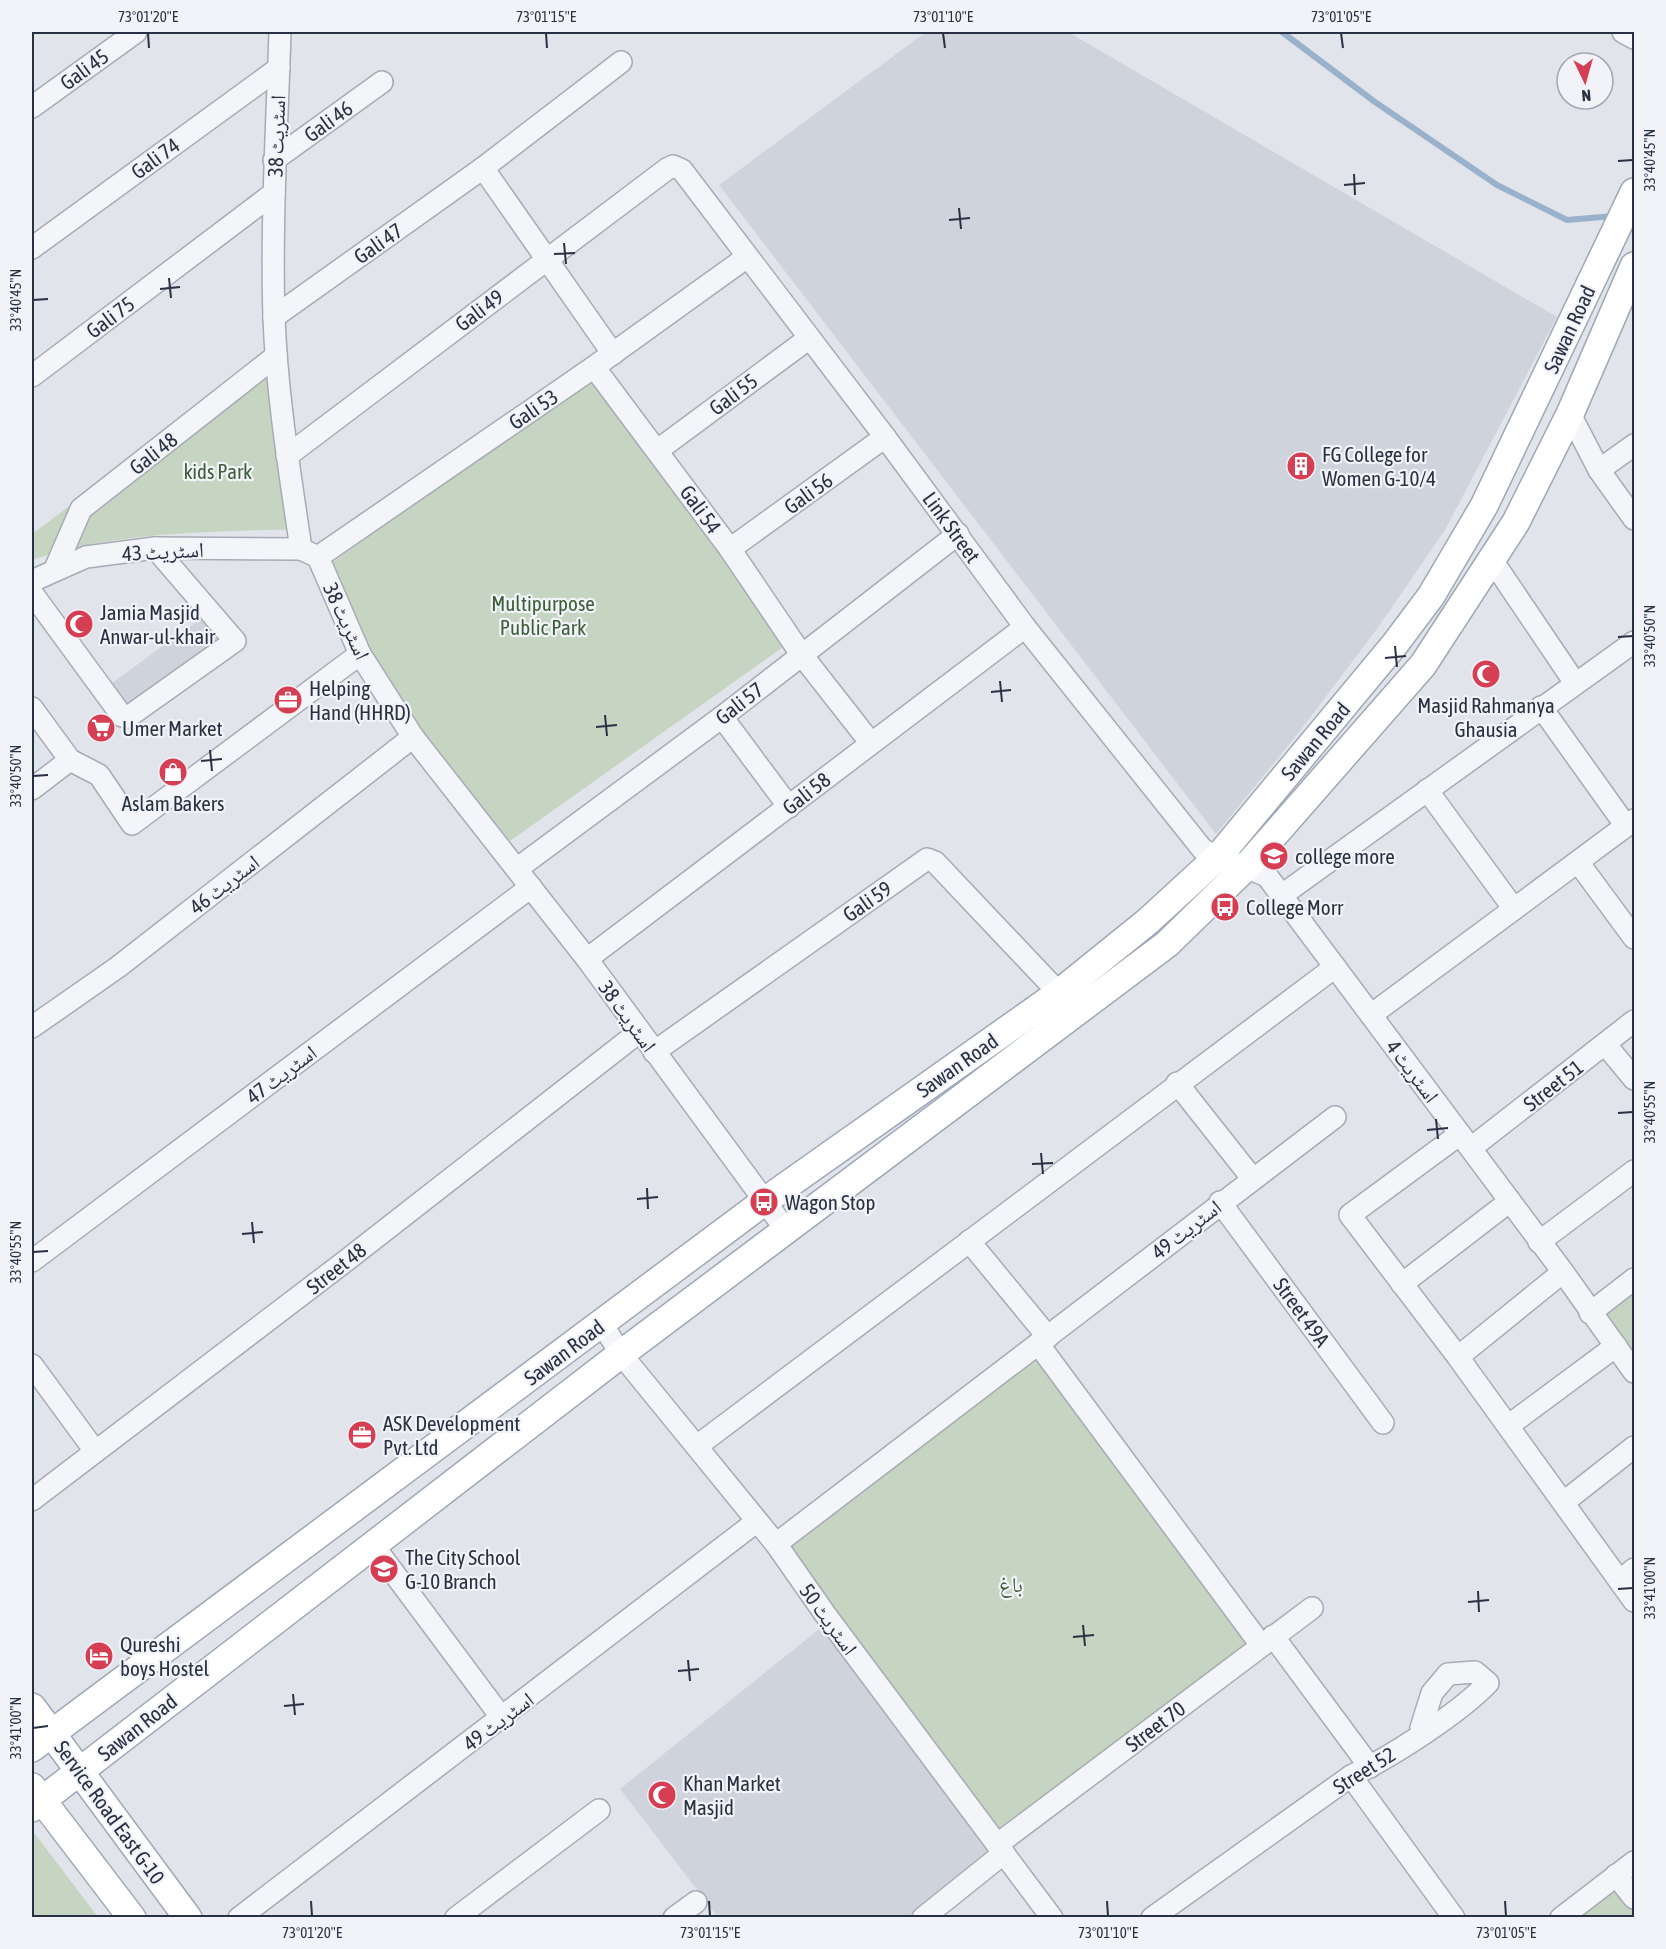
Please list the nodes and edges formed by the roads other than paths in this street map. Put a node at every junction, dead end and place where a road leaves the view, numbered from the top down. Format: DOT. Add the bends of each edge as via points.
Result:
graph roads {
  1 [pos="136,32"];
  2 [pos="280,32"];
  3 [pos="1623,32"];
  4 [pos="1635,38"];
  5 [pos="621,62"];
  6 [pos="279,68"];
  7 [pos="382,82"];
  8 [pos="32,107"];
  9 [pos="274,160"];
  10 [pos="673,166"];
  11 [pos="483,168"];
  12 [pos="1635,192"];
  13 [pos="274,193"];
  14 [pos="32,248"];
  15 [pos="747,257"];
  16 [pos="547,259"];
  17 [pos="1635,266"];
  18 [pos="274,317"];
  19 [pos="808,339"];
  20 [pos="613,354"];
  21 [pos="276,356"];
  22 [pos="594,367"];
  23 [pos="32,376"];
  24 [pos="1570,414"];
  25 [pos="885,437"];
  26 [pos="1635,445"];
  27 [pos="658,450"];
  28 [pos="287,456"];
  29 [pos="1599,470"];
  30 [pos="1635,519"];
  31 [pos="958,534"];
  32 [pos="155,548"];
  33 [pos="730,549"];
  34 [pos="309,553"];
  35 [pos="1492,560"];
  36 [pos="56,569"];
  37 [pos="32,581"];
  38 [pos="32,593"];
  39 [pos="1025,627"];
  40 [pos="1635,642"];
  41 [pos="360,654"];
  42 [pos="801,654"];
  43 [pos="1575,683"];
  44 [pos="1541,707"];
  45 [pos="32,708"];
  46 [pos="722,717"];
  47 [pos="413,737"];
  48 [pos="870,742"];
  49 [pos="70,760"];
  50 [pos="32,789"];
  51 [pos="1427,790"];
  52 [pos="789,807"];
  53 [pos="1630,823"];
  54 [pos="1219,856"];
  55 [pos="1578,861"];
  56 [pos="1247,866"];
  57 [pos="518,868"];
  58 [pos="531,887"];
  59 [pos="1282,895"];
  60 [pos="1514,909"];
  61 [pos="1635,938"];
  62 [pos="587,959"];
  63 [pos="1335,967"];
  64 [pos="1059,993"];
  65 [pos="1371,1015"];
  66 [pos="1635,1022"];
  67 [pos="32,1027"];
  68 [pos="639,1032"];
  69 [pos="1605,1044"];
  70 [pos="654,1052"];
  71 [pos="1635,1079"];
  72 [pos="1177,1083"];
  73 [pos="1335,1117"];
  74 [pos="1466,1141"];
  75 [pos="1635,1171"];
  76 [pos="1252,1178"];
  77 [pos="765,1201"];
  78 [pos="1510,1201"];
  79 [pos="1220,1202"];
  80 [pos="786,1230"];
  81 [pos="969,1241"];
  82 [pos="1539,1242"];
  83 [pos="32,1261"];
  84 [pos="1563,1272"];
  85 [pos="1635,1279"];
  86 [pos="1402,1284"];
  87 [pos="1590,1313"];
  88 [pos="602,1324"];
  89 [pos="1044,1341"];
  90 [pos="1616,1346"];
  91 [pos="621,1354"];
  92 [pos="1458,1357"];
  93 [pos="32,1365"];
  94 [pos="1635,1372"];
  95 [pos="1383,1423"];
  96 [pos="1508,1426"];
  97 [pos="697,1446"];
  98 [pos="1635,1447"];
  99 [pos="95,1451"];
  100 [pos="32,1500"];
  101 [pos="1564,1502"];
  102 [pos="756,1522"];
  103 [pos="776,1544"];
  104 [pos="373,1545"];
  105 [pos="1627,1575"];
  106 [pos="1635,1601"];
  107 [pos="1312,1608"];
  108 [pos="1267,1640"];
  109 [pos="32,1707"];
  110 [pos="502,1718"];
  111 [pos="1421,1728"];
  112 [pos="42,1741"];
  113 [pos="1360,1771"];
  114 [pos="79,1772"];
  115 [pos="35,1799"];
  116 [pos="599,1810"];
  117 [pos="1001,1848"];
  118 [pos="1635,1862"];
  119 [pos="1616,1875"];
  120 [pos="1635,1898"];
  121 [pos="696,1902"];
  122 [pos="132,1917"];
  123 [pos="188,1917"];
  124 [pos="239,1917"];
  125 [pos="456,1917"];
  126 [pos="674,1917"];
  127 [pos="923,1917"];
  128 [pos="1052,1917"];
  129 [pos="1152,1917"];
  130 [pos="1454,1917"];
  131 [pos="1561,1917"];
  1 -- 8 [label="street, Gali 45"];
  2 -- 6 [label="street, اسٹریٹ 38"];
  3 -- 4 [label="street"];
  5 -- 11 [label="street, Gali 47"];
  6 -- 9 [label="street, اسٹریٹ 38"];
  6 -- 14 [label="street, Gali 74"];
  7 -- 9 [label="street, Gali 46"];
  9 -- 13 [label="street, اسٹریٹ 38"];
  10 -- 15 [label="street, Link Street" via="682,170"];
  10 -- 16 [label="street, Gali 49"];
  11 -- 16 [label="street"];
  11 -- 18 [label="street, Gali 47"];
  12 -- 54 [label="main road, Sawan Road" via="1484,506 1431,596"];
  13 -- 18 [label="street, اسٹریٹ 38"];
  13 -- 23 [label="street, Gali 75"];
  15 -- 19 [label="street, Link Street"];
  15 -- 20 [label="street, Gali 53"];
  16 -- 20 [label="street"];
  16 -- 28 [label="street, Gali 49"];
  17 -- 24 [label="main road, Sawan Road"];
  18 -- 21 [label="street, اسٹریٹ 38"];
  19 -- 25 [label="street, Link Street"];
  19 -- 27 [label="street, Gali 55"];
  20 -- 22 [label="street, Gali 53"];
  21 -- 28 [label="street, اسٹریٹ 38"];
  21 -- 36 [label="street, Gali 48" via="81,509"];
  22 -- 27 [label="street, Gali 54"];
  22 -- 34 [label="street, Gali 53"];
  24 -- 29 [label="street"];
  24 -- 35 [label="main road, Sawan Road" via="1516,522"];
  25 -- 31 [label="street, Link Street"];
  25 -- 33 [label="street, Gali 56"];
  26 -- 29 [label="street"];
  27 -- 33 [label="street, Gali 54"];
  28 -- 34 [label="street, اسٹریٹ 38"];
  29 -- 30 [label="street"];
  31 -- 39 [label="street, Link Street"];
  31 -- 42 [label="street, Gali 57"];
  32 -- 34 [label="street, اسٹریٹ 43"];
  32 -- 36 [label="street, اسٹریٹ 43" via="86,557"];
  32 -- 38 [label="street" via="235,641 128,717 122,716"];
  33 -- 42 [label="street, Gali 54"];
  34 -- 41 [label="street, اسٹریٹ 38"];
  35 -- 43 [label="street"];
  35 -- 56 [label="main road, Sawan Road" via="1423,665"];
  36 -- 37 [label="street, اسٹریٹ 43"];
  39 -- 48 [label="street, Gali 58"];
  39 -- 54 [label="street, Link Street" via="1203,850"];
  40 -- 43 [label="street"];
  41 -- 47 [label="street, اسٹریٹ 38"];
  41 -- 49 [label="street" via="132,824 99,775"];
  42 -- 46 [label="street, Gali 57"];
  42 -- 48 [label="street, Gali 54"];
  43 -- 44 [label="street"];
  44 -- 51 [label="street"];
  44 -- 53 [label="street"];
  45 -- 49 [label="street"];
  46 -- 52 [label="street"];
  46 -- 57 [label="street, Gali 57"];
  47 -- 57 [label="street, اسٹریٹ 38"];
  47 -- 67 [label="street, اسٹریٹ 46" via="118,967"];
  48 -- 52 [label="street, Gali 58"];
  49 -- 50 [label="street"];
  51 -- 59 [label="street"];
  51 -- 60 [label="street"];
  52 -- 62 [label="street, Gali 58"];
  53 -- 55 [label="street"];
  54 -- 56 [label="street, Link Street"];
  54 -- 64 [label="main road, Sawan Road" via="1147,922"];
  55 -- 60 [label="street"];
  55 -- 61 [label="street"];
  56 -- 59 [label="street, اسٹریٹ 4" via="1267,876"];
  56 -- 80 [label="main road, Sawan Road" via="1167,944"];
  57 -- 58 [label="street, اسٹریٹ 38"];
  58 -- 62 [label="street, اسٹریٹ 38"];
  58 -- 83 [label="street, اسٹریٹ 47"];
  59 -- 63 [label="street, اسٹریٹ 4"];
  60 -- 65 [label="street"];
  62 -- 68 [label="street, اسٹریٹ 38"];
  63 -- 65 [label="street, اسٹریٹ 4"];
  63 -- 72 [label="street"];
  64 -- 70 [label="street, Gali 59" via="935,862 927,859"];
  64 -- 77 [label="main road, Sawan Road"];
  65 -- 74 [label="street, اسٹریٹ 4"];
  66 -- 69 [label="street, Street 51"];
  68 -- 70 [label="street, اسٹریٹ 38"];
  68 -- 99 [label="street, Street 48"];
  69 -- 71 [label="street"];
  69 -- 74 [label="street, Street 51"];
  70 -- 77 [label="street, اسٹریٹ 38"];
  72 -- 76 [label="street"];
  72 -- 81 [label="street"];
  73 -- 76 [label="street, اسٹریٹ 49"];
  74 -- 78 [label="street, اسٹریٹ 4"];
  74 -- 86 [label="street, Street 51" via="1350,1215"];
  75 -- 82 [label="street"];
  76 -- 79 [label="street, اسٹریٹ 49"];
  77 -- 80 [label="street, اسٹریٹ 38"];
  77 -- 88 [label="main road, Sawan Road"];
  78 -- 82 [label="street, اسٹریٹ 4"];
  78 -- 86 [label="street"];
  79 -- 89 [label="street, اسٹریٹ 49"];
  79 -- 95 [label="street, Street 49A"];
  80 -- 91 [label="main road, Sawan Road"];
  81 -- 89 [label="street"];
  81 -- 97 [label="street"];
  82 -- 84 [label="street, اسٹریٹ 4"];
  84 -- 87 [label="street, اسٹریٹ 4"];
  84 -- 92 [label="street"];
  85 -- 87 [label="street"];
  86 -- 92 [label="street"];
  87 -- 90 [label="street, اسٹریٹ 4"];
  88 -- 91 [label="street, اسٹریٹ 50"];
  88 -- 112 [label="main road, Sawan Road"];
  89 -- 103 [label="street, اسٹریٹ 49"];
  89 -- 108 [label="street"];
  90 -- 94 [label="street, اسٹریٹ 4"];
  90 -- 96 [label="street"];
  91 -- 97 [label="street, اسٹریٹ 50"];
  91 -- 104 [label="main road, Sawan Road"];
  92 -- 96 [label="street"];
  93 -- 99 [label="street"];
  96 -- 101 [label="street"];
  97 -- 102 [label="street, اسٹریٹ 50"];
  98 -- 101 [label="street"];
  99 -- 100 [label="street, Street 48"];
  101 -- 105 [label="street"];
  102 -- 103 [label="street, اسٹریٹ 50"];
  102 -- 110 [label="street, اسٹریٹ 49"];
  103 -- 117 [label="street, اسٹریٹ 50"];
  104 -- 110 [label="street"];
  104 -- 114 [label="main road, Sawan Road"];
  105 -- 106 [label="street"];
  107 -- 108 [label="street, Street 70"];
  108 -- 113 [label="street"];
  108 -- 117 [label="street, Street 70"];
  109 -- 112 [label="main road, Service Road East G-10"];
  110 -- 124 [label="street, اسٹریٹ 49"];
  111 -- 113 [label="street, Street 52" via="1432,1693 1448,1674 1475,1672 1488,1683 1472,1699"];
  112 -- 114 [label="main road, Service Road East G-10"];
  113 -- 129 [label="street, Street 52"];
  113 -- 130 [label="street"];
  114 -- 115 [label="main road, Sawan Road"];
  114 -- 123 [label="main road, Service Road East G-10"];
  115 -- 122 [label="main road"];
  116 -- 125 [label="street"];
  117 -- 127 [label="street, Street 70"];
  117 -- 128 [label="street, اسٹریٹ 50"];
  118 -- 119 [label="street"];
  119 -- 120 [label="street"];
  119 -- 131 [label="street"];
  121 -- 126 [label="street"];
}
